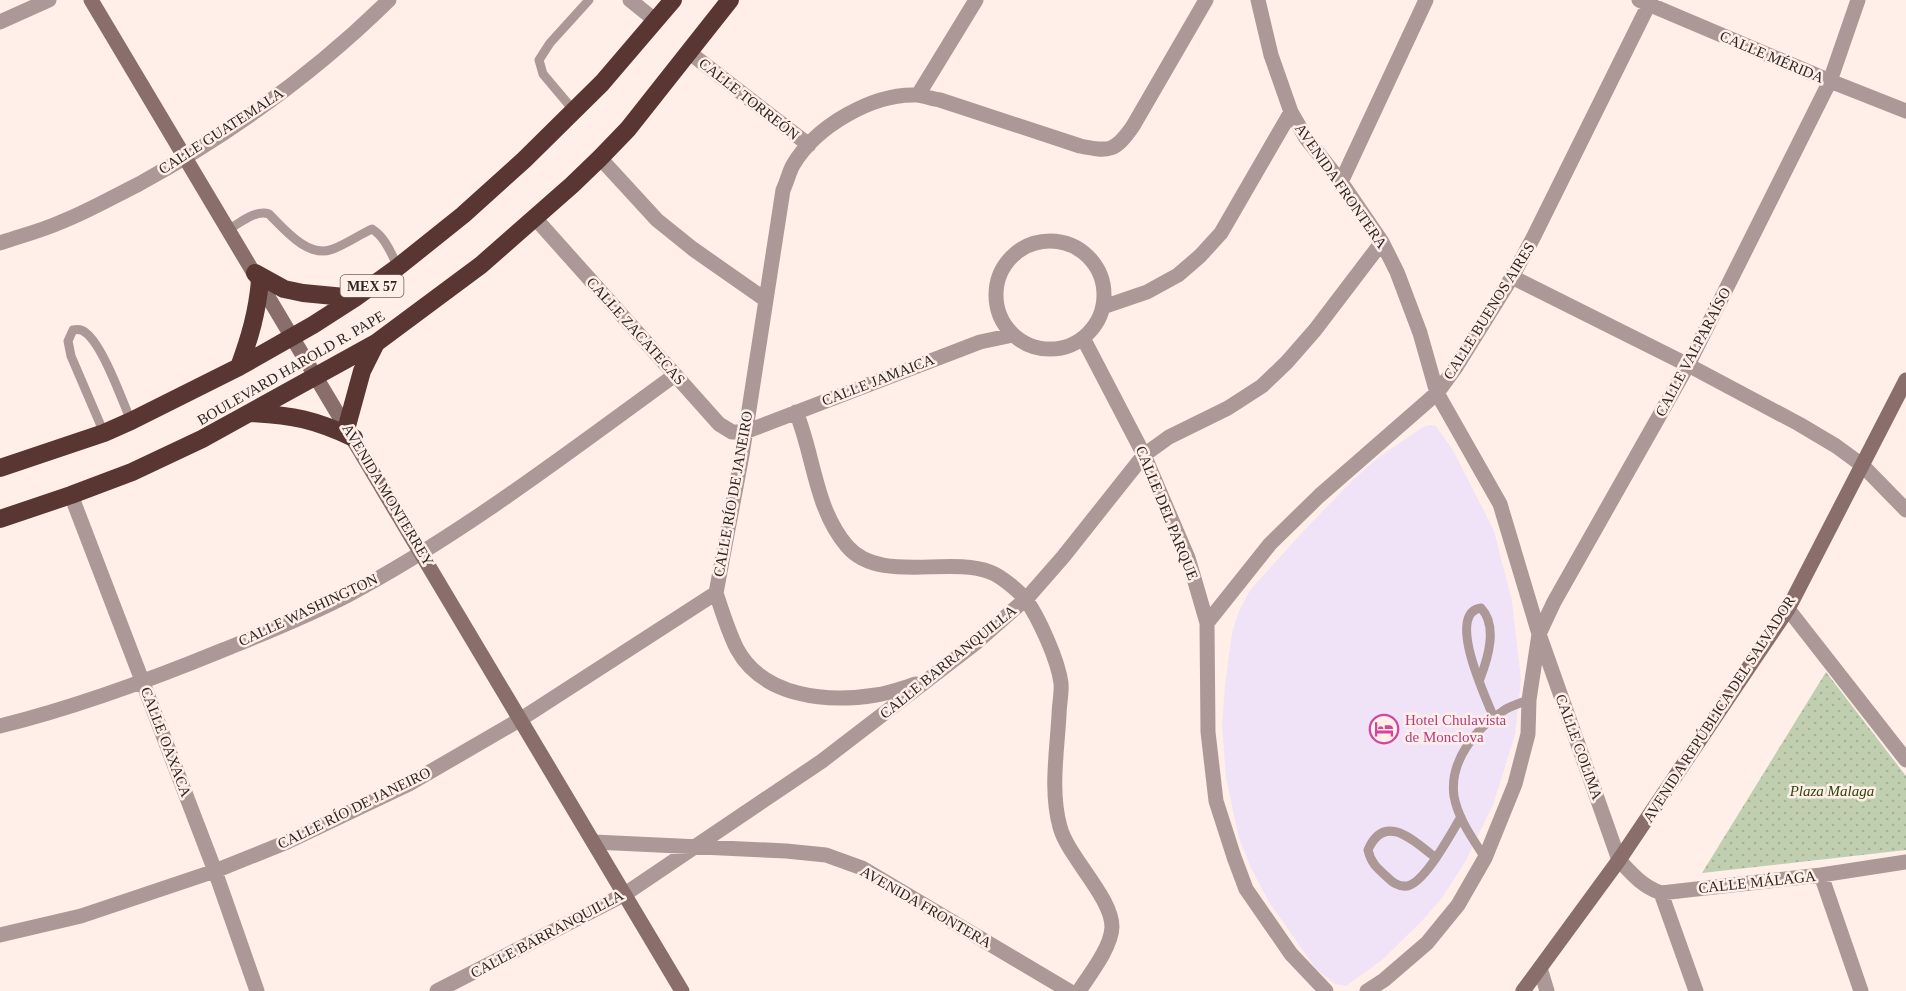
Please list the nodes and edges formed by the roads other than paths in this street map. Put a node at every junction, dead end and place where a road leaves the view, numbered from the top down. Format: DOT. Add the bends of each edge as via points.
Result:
graph roads {
  1 [pos="49,0"];
  2 [pos="91,0"];
  3 [pos="389,0"];
  4 [pos="589,0"];
  5 [pos="630,0"];
  6 [pos="730,0"];
  7 [pos="976,0"];
  8 [pos="1206,0"];
  9 [pos="1258,0"];
  10 [pos="1426,0"];
  11 [pos="1858,0"];
  12 [pos="668,2"];
  13 [pos="1647,2"];
  14 [pos="656,21"];
  15 [pos="0,22"];
  16 [pos="690,53"];
  17 [pos="1830,81"];
  18 [pos="918,95"];
  19 [pos="1906,111"];
  20 [pos="575,112"];
  21 [pos="1291,112"];
  22 [pos="809,145"];
  23 [pos="186,158"];
  24 [pos="600,158"];
  25 [pos="1341,182"];
  26 [pos="535,218"];
  27 [pos="229,229"];
  28 [pos="1382,242"];
  29 [pos="0,243"];
  30 [pos="398,267"];
  31 [pos="257,277"];
  32 [pos="1512,277"];
  33 [pos="355,298"];
  34 [pos="766,300"];
  35 [pos="1103,307"];
  36 [pos="1013,335"];
  37 [pos="293,336"];
  38 [pos="1083,338"];
  39 [pos="376,343"];
  40 [pos="1688,365"];
  41 [pos="239,367"];
  42 [pos="675,375"];
  43 [pos="317,376"];
  44 [pos="1906,380"];
  45 [pos="1437,393"];
  46 [pos="796,412"];
  47 [pos="252,413"];
  48 [pos="131,421"];
  49 [pos="350,432"];
  50 [pos="745,432"];
  51 [pos="104,433"];
  52 [pos="1144,455"];
  53 [pos="1862,465"];
  54 [pos="0,468"];
  55 [pos="71,495"];
  56 [pos="1906,510"];
  57 [pos="0,519"];
  58 [pos="422,552"];
  59 [pos="716,593"];
  60 [pos="1025,600"];
  61 [pos="1788,609"];
  62 [pos="1207,623"];
  63 [pos="1539,634"];
  64 [pos="1480,679"];
  65 [pos="144,682"];
  66 [pos="924,682"];
  67 [pos="1528,700"];
  68 [pos="1494,718"];
  69 [pos="521,719"];
  70 [pos="0,726"];
  71 [pos="1906,760"];
  72 [pos="1461,817"];
  73 [pos="594,842"];
  74 [pos="696,847"];
  75 [pos="1436,858"];
  76 [pos="1485,858"];
  77 [pos="1619,860"];
  78 [pos="1906,862"];
  79 [pos="215,871"];
  80 [pos="1821,876"];
  81 [pos="1661,893"];
  82 [pos="625,894"];
  83 [pos="0,935"];
  84 [pos="1540,968"];
  85 [pos="257,991"];
  86 [pos="437,991"];
  87 [pos="682,991"];
  88 [pos="1069,991"];
  89 [pos="1079,991"];
  90 [pos="1326,991"];
  91 [pos="1367,991"];
  92 [pos="1523,991"];
  93 [pos="1548,991"];
  94 [pos="1696,991"];
  95 [pos="1861,991"];
  1 -- 15 [label="street"];
  2 -- 23 [label="street, AVENIDA MONTERREY"];
  3 -- 23 [label="street, CALLE GUATEMALA" via="287,88"];
  4 -- 20 [label="lane" via="539,60 543,74"];
  5 -- 14 [label="street"];
  6 -- 16 [label="highway, BOULEVARD HAROLD R. PAPE / MEX 57"];
  7 -- 18 [label="street"];
  8 -- 18 [label="street, CALLE RÍO DE JANEIRO" via="1133,126 1122,142 1111,148 1080,146"];
  9 -- 21 [label="street, AVENIDA FRONTERA" via="1271,55"];
  10 -- 25 [label="street"];
  11 -- 17 [label="street, CALLE VALPARAÍSO"];
  12 -- 14 [label="highway, BOULEVARD HAROLD R. PAPE / MEX 57"];
  13 -- 17 [label="street, CALLE MÉRIDA"];
  13 -- 32 [label="street, CALLE BUENOS AIRES"];
  14 -- 20 [label="highway, BOULEVARD HAROLD R. PAPE / MEX 57"];
  16 -- 22 [label="street, CALLE TORREÓN"];
  16 -- 24 [label="highway, BOULEVARD HAROLD R. PAPE / MEX 57"];
  17 -- 19 [label="street, CALLE MÉRIDA"];
  17 -- 40 [label="street, CALLE VALPARAÍSO"];
  18 -- 22 [label="street, CALLE RÍO DE JANEIRO" via="875,101 848,114"];
  20 -- 30 [label="highway, BOULEVARD HAROLD R. PAPE / MEX 57" via="489,192"];
  21 -- 25 [label="street, AVENIDA FRONTERA"];
  21 -- 35 [label="street" via="1221,233 1200,256 1178,275 1147,292"];
  22 -- 34 [label="street, CALLE RÍO DE JANEIRO" via="793,165 783,190"];
  23 -- 27 [label="street, AVENIDA MONTERREY"];
  23 -- 29 [label="street, CALLE GUATEMALA" via="61,222"];
  24 -- 26 [label="highway, BOULEVARD HAROLD R. PAPE / MEX 57"];
  24 -- 34 [label="street" via="657,220"];
  25 -- 28 [label="street, AVENIDA FRONTERA"];
  26 -- 39 [label="highway, BOULEVARD HAROLD R. PAPE / MEX 57" via="481,265"];
  26 -- 42 [label="street, CALLE ZACATECAS"];
  27 -- 30 [label="lane" via="264,212 305,246 325,251 372,228 384,240"];
  27 -- 31 [label="street, AVENIDA MONTERREY"];
  28 -- 45 [label="street, AVENIDA FRONTERA" via="1420,333"];
  28 -- 52 [label="street, CALLE BARRANQUILLA" via="1315,330 1262,386"];
  30 -- 33 [label="highway, BOULEVARD HAROLD R. PAPE / MEX 57"];
  31 -- 33 [label="highway" via="284,289"];
  31 -- 37 [label="street, AVENIDA MONTERREY"];
  31 -- 41 [label="highway" via="258,303"];
  32 -- 40 [label="street"];
  32 -- 45 [label="street, CALLE BUENOS AIRES"];
  33 -- 37 [label="highway, BOULEVARD HAROLD R. PAPE / MEX 57"];
  34 -- 50 [label="street, CALLE RÍO DE JANEIRO"];
  35 -- 36 [label="street" via="1099,273 1090,258 1076,247 1059,241 1025,246 1011,256 996,287 996,305"];
  35 -- 38 [label="street" via="1099,319"];
  36 -- 38 [label="street" via="1029,345 1047,349 1066,347"];
  36 -- 46 [label="street, CALLE JAMAICA" via="980,342"];
  37 -- 41 [label="highway, BOULEVARD HAROLD R. PAPE / MEX 57"];
  37 -- 43 [label="street, AVENIDA MONTERREY"];
  38 -- 52 [label="street, CALLE DEL PARQUE"];
  39 -- 43 [label="highway, BOULEVARD HAROLD R. PAPE / MEX 57"];
  39 -- 49 [label="highway" via="362,371"];
  40 -- 53 [label="street" via="1799,424"];
  40 -- 63 [label="street, CALLE VALPARAÍSO"];
  41 -- 48 [label="highway, BOULEVARD HAROLD R. PAPE / MEX 57"];
  42 -- 50 [label="street, CALLE ZACATECAS" via="719,424 732,432"];
  42 -- 58 [label="street, CALLE WASHINGTON" via="552,465"];
  43 -- 47 [label="highway, BOULEVARD HAROLD R. PAPE / MEX 57"];
  43 -- 49 [label="street, AVENIDA MONTERREY"];
  44 -- 53 [label="street, AVENIDA REPÚBLICA DEL SALVADOR"];
  45 -- 62 [label="street, CALLE BUENOS AIRES" via="1270,544"];
  45 -- 63 [label="street, AVENIDA FRONTERA" via="1500,504"];
  46 -- 50 [label="street, CALLE JAMAICA"];
  46 -- 60 [label="street" via="831,523 849,548 867,561 888,566 962,566 992,572"];
  47 -- 49 [label="highway" via="298,417"];
  47 -- 55 [label="highway, BOULEVARD HAROLD R. PAPE / MEX 57" via="132,472"];
  48 -- 51 [label="highway, BOULEVARD HAROLD R. PAPE / MEX 57"];
  48 -- 51 [label="lane" via="94,342 79,329 73,330 68,341 71,356"];
  49 -- 58 [label="street, AVENIDA MONTERREY"];
  50 -- 59 [label="street, CALLE RÍO DE JANEIRO"];
  51 -- 54 [label="highway, BOULEVARD HAROLD R. PAPE / MEX 57"];
  52 -- 60 [label="street, CALLE BARRANQUILLA"];
  52 -- 62 [label="street, CALLE DEL PARQUE" via="1188,558"];
  53 -- 56 [label="street"];
  53 -- 61 [label="street, AVENIDA REPÚBLICA DEL SALVADOR"];
  55 -- 57 [label="highway, BOULEVARD HAROLD R. PAPE / MEX 57"];
  55 -- 65 [label="street, CALLE OAXACA"];
  58 -- 65 [label="street, CALLE WASHINGTON" via="347,596"];
  58 -- 69 [label="street, AVENIDA MONTERREY"];
  59 -- 66 [label="street" via="737,650 753,670 776,687 802,695 841,697 876,695"];
  59 -- 69 [label="street, CALLE RÍO DE JANEIRO"];
  60 -- 66 [label="street, CALLE BARRANQUILLA"];
  60 -- 89 [label="street" via="1047,638 1061,683 1055,796 1060,829 1106,904 1112,927 1097,964"];
  61 -- 71 [label="street"];
  61 -- 77 [label="street, AVENIDA REPÚBLICA DEL SALVADOR"];
  62 -- 90 [label="street, CALLE DEL PARQUE" via="1208,732 1216,801 1234,857 1246,889 1291,954"];
  63 -- 67 [label="street, CALLE VALPARAÍSO"];
  63 -- 77 [label="street, CALLE COLIMA"];
  64 -- 64 [label="lane" via="1486,663 1490,623 1487,614 1476,608 1468,621 1467,638 1471,661"];
  64 -- 68 [label="lane"];
  65 -- 70 [label="street, CALLE WASHINGTON"];
  65 -- 79 [label="street, CALLE OAXACA"];
  66 -- 74 [label="street, CALLE BARRANQUILLA" via="822,761"];
  67 -- 68 [label="lane"];
  67 -- 76 [label="street, CALLE VALPARAÍSO" via="1528,734 1515,784"];
  68 -- 72 [label="lane" via="1463,752 1454,777 1454,795"];
  69 -- 73 [label="street, AVENIDA MONTERREY"];
  69 -- 79 [label="street, CALLE RÍO DE JANEIRO" via="409,784 287,842"];
  72 -- 75 [label="lane"];
  72 -- 76 [label="lane"];
  73 -- 74 [label="street, AVENIDA FRONTERA"];
  73 -- 82 [label="street, AVENIDA MONTERREY"];
  74 -- 82 [label="street, CALLE BARRANQUILLA"];
  74 -- 88 [label="street, AVENIDA FRONTERA" via="826,855 862,868"];
  75 -- 75 [label="lane" via="1421,877 1403,887 1374,865 1368,850 1377,836 1396,830"];
  76 -- 91 [label="street, CALLE VALPARAÍSO" via="1458,905 1427,943"];
  77 -- 81 [label="street" via="1638,881"];
  77 -- 84 [label="street, AVENIDA REPÚBLICA DEL SALVADOR"];
  78 -- 80 [label="street, CALLE MÁLAGA"];
  79 -- 83 [label="street, CALLE RÍO DE JANEIRO" via="81,915"];
  79 -- 85 [label="street, CALLE OAXACA"];
  80 -- 81 [label="street, CALLE MÁLAGA"];
  80 -- 95 [label="street"];
  81 -- 94 [label="street"];
  82 -- 86 [label="street, CALLE BARRANQUILLA"];
  82 -- 87 [label="street, AVENIDA MONTERREY"];
  84 -- 92 [label="street, AVENIDA REPÚBLICA DEL SALVADOR"];
  84 -- 93 [label="street"];
}
